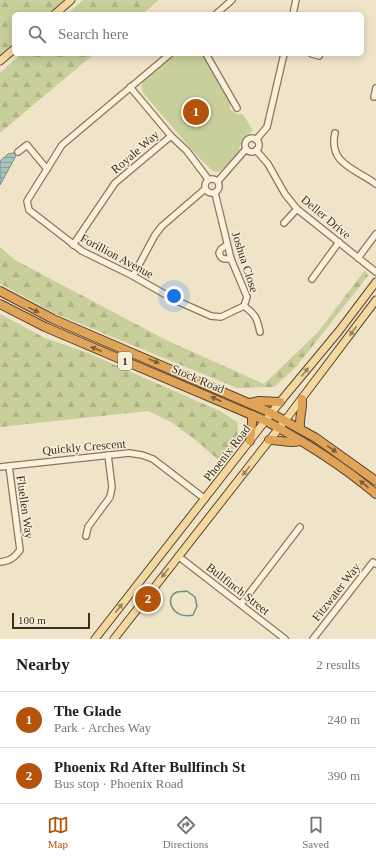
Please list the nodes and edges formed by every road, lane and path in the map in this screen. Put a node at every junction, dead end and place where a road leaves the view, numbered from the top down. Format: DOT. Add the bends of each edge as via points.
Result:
graph roads {
  1 [pos="71,0"];
  2 [pos="232,0"];
  3 [pos="296,0"];
  4 [pos="57,12"];
  5 [pos="218,12"];
  6 [pos="293,12"];
  7 [pos="12,51"];
  8 [pos="168,56"];
  9 [pos="207,56"];
  10 [pos="284,56"];
  11 [pos="0,61"];
  12 [pos="130,87"];
  13 [pos="376,88"];
  14 [pos="374,97"];
  15 [pos="237,108"];
  16 [pos="335,133"];
  17 [pos="171,136"];
  18 [pos="256,140"];
  19 [pos="246,149"];
  20 [pos="256,150"];
  21 [pos="18,152"];
  22 [pos="47,168"];
  23 [pos="208,179"];
  24 [pos="218,181"];
  25 [pos="376,184"];
  26 [pos="205,189"];
  27 [pos="215,193"];
  28 [pos="297,209"];
  29 [pos="284,223"];
  30 [pos="376,234"];
  31 [pos="339,242"];
  32 [pos="74,245"];
  33 [pos="227,245"];
  34 [pos="358,258"];
  35 [pos="231,259"];
  36 [pos="376,272"];
  37 [pos="133,276"];
  38 [pos="312,279"];
  39 [pos="376,282"];
  40 [pos="0,292"];
  41 [pos="376,300"];
  42 [pos="0,304"];
  43 [pos="244,306"];
  44 [pos="260,332"];
  45 [pos="302,399"];
  46 [pos="280,402"];
  47 [pos="250,403"];
  48 [pos="272,413"];
  49 [pos="252,415"];
  50 [pos="286,420"];
  51 [pos="266,422"];
  52 [pos="279,428"];
  53 [pos="300,428"];
  54 [pos="270,440"];
  55 [pos="250,441"];
  56 [pos="301,441"];
  57 [pos="108,455"];
  58 [pos="9,466"];
  59 [pos="0,467"];
  60 [pos="376,481"];
  61 [pos="376,494"];
  62 [pos="205,499"];
  63 [pos="300,527"];
  64 [pos="86,536"];
  65 [pos="178,556"];
  66 [pos="0,562"];
  67 [pos="376,564"];
  68 [pos="241,604"];
  69 [pos="95,639"];
  70 [pos="114,639"];
  71 [pos="285,639"];
  72 [pos="313,639"];
  1 -- 4 [label="main road"];
  2 -- 5 [label="street"];
  3 -- 6 [label="street"];
  7 -- 11 [label="main road"];
  8 -- 12 [label="street, Forillion Avenue"];
  9 -- 15 [label="street"];
  10 -- 18 [label="street" via="267,127"];
  12 -- 17 [label="street"];
  12 -- 22 [label="street, Forillion Avenue" via="62,145"];
  13 -- 14 [label="street"];
  16 -- 25 [label="street" via="333,141 337,156 344,165"];
  17 -- 23 [label="street" via="187,151"];
  17 -- 32 [label="street, Royale Way" via="115,183"];
  18 -- 19 [label="street" via="247,140"];
  18 -- 20 [label="street" via="259,145"];
  19 -- 20 [label="street" via="253,152"];
  19 -- 24 [label="street"];
  20 -- 28 [label="street, Deller Drive"];
  21 -- 22 [label="street" via="27,145"];
  22 -- 32 [label="street, Forillion Avenue" via="28,201 29,210"];
  23 -- 24 [label="street"];
  23 -- 26 [label="street"];
  24 -- 27 [label="street" via="219,189"];
  26 -- 27 [label="street"];
  26 -- 37 [label="street" via="162,226"];
  27 -- 33 [label="street, Joshua Close"];
  28 -- 29 [label="street"];
  28 -- 31 [label="street, Deller Drive"];
  30 -- 34 [label="street"];
  31 -- 34 [label="street, Deller Drive"];
  31 -- 38 [label="street"];
  32 -- 37 [label="street, Forillion Avenue"];
  33 -- 35 [label="street, Joshua Close"];
  33 -- 35 [label="street" via="219,253 220,257"];
  34 -- 36 [label="street, Deller Drive"];
  35 -- 43 [label="street, Joshua Close" via="247,297"];
  37 -- 43 [label="street, Forillion Avenue" via="175,300 211,316 221,317"];
  46 -- 39 [label="main road, Phoenix Road, one-way"];
  40 -- 47 [label="highway, Stock Road / 1, one-way" via="53,319"];
  41 -- 45 [label="main road, one-way"];
  49 -- 42 [label="highway, Stock Road / 1, one-way" via="45,327"];
  43 -- 44 [label="street, Joshua Close" via="255,314"];
  45 -- 50 [label="main road"];
  45 -- 53 [label="highway"];
  46 -- 47 [label="highway"];
  46 -- 48 [label="main road, Phoenix Road"];
  47 -- 48 [label="highway, Stock Road / 1"];
  48 -- 50 [label="highway, Stock Road / 1"];
  48 -- 51 [label="main road, Phoenix Road"];
  49 -- 51 [label="highway, Stock Road / 1"];
  49 -- 55 [label="highway"];
  50 -- 52 [label="main road"];
  50 -- 53 [label="highway, Stock Road / 1"];
  51 -- 52 [label="highway, Stock Road / 1"];
  51 -- 55 [label="main road, Phoenix Road"];
  52 -- 54 [label="main road"];
  52 -- 56 [label="highway, Stock Road / 1"];
  53 -- 60 [label="highway, Stock Road / 1, one-way"];
  54 -- 56 [label="highway" via="293,443"];
  54 -- 65 [label="main road, one-way"];
  55 -- 62 [label="main road, Phoenix Road"];
  61 -- 56 [label="highway, Stock Road / 1, one-way" via="339,465"];
  57 -- 58 [label="street, Quickly Crescent"];
  57 -- 62 [label="street, Quickly Crescent" via="129,453 153,459"];
  57 -- 64 [label="street" via="112,487 110,498 88,527"];
  58 -- 59 [label="street, Quickly Crescent"];
  58 -- 66 [label="street, Fluellen Way" via="20,550 15,558"];
  69 -- 62 [label="main road, Phoenix Road, one-way"];
  63 -- 68 [label="street"];
  65 -- 68 [label="street, Bullfinch Street"];
  65 -- 70 [label="main road, one-way"];
  67 -- 72 [label="street, Fitzwater Way" via="373,562"];
  68 -- 71 [label="street, Bullfinch Street"];
}
